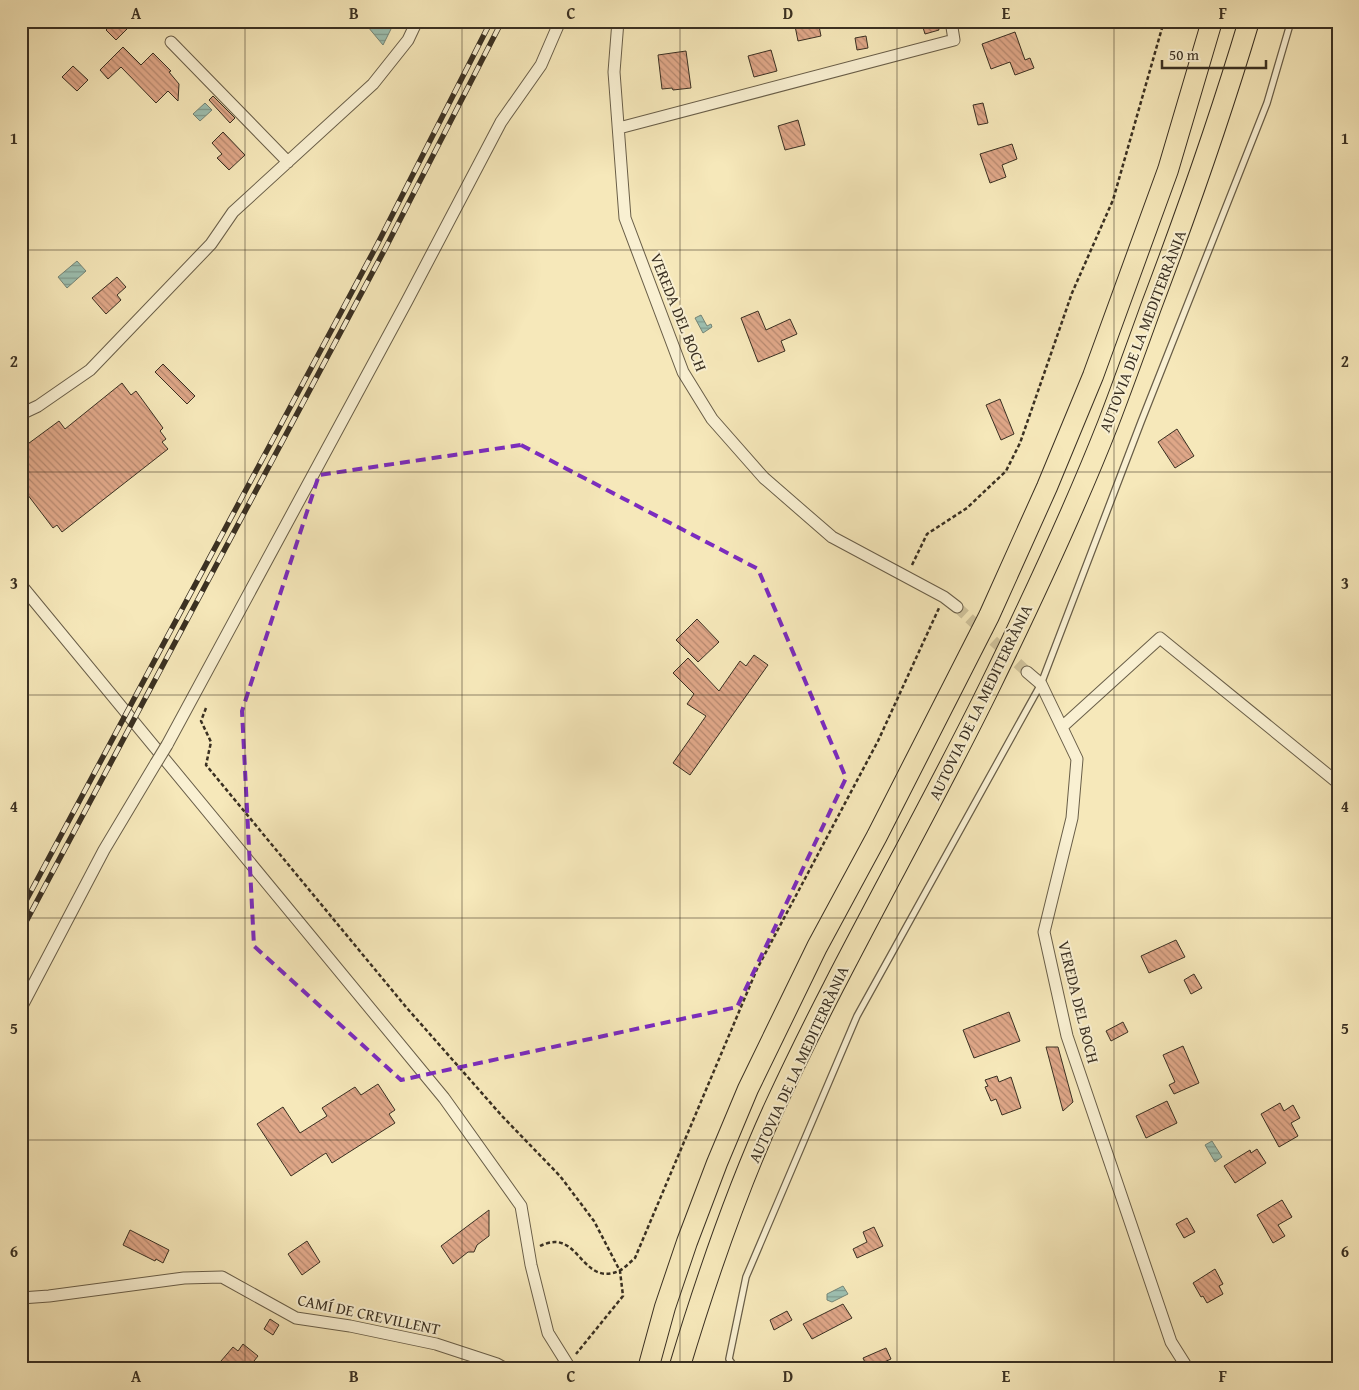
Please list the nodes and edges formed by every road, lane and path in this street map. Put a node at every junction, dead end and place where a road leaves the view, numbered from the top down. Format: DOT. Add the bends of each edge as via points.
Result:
graph roads {
  1 [pos="417,21"];
  2 [pos="560,21"];
  3 [pos="618,21"];
  4 [pos="951,21"];
  5 [pos="1164,21"];
  6 [pos="1212,21"];
  7 [pos="1250,21"];
  8 [pos="1291,21"];
  9 [pos="171,42"];
  10 [pos="619,128"];
  11 [pos="288,162"];
  12 [pos="21,414"];
  13 [pos="906,576"];
  14 [pos="21,585"];
  15 [pos="944,597"];
  16 [pos="957,607"];
  17 [pos="1028,672"];
  18 [pos="1042,684"];
  19 [pos="206,708"];
  20 [pos="1062,727"];
  21 [pos="1338,784"];
  22 [pos="21,1008"];
  23 [pos="529,1250"];
  24 [pos="620,1270"];
  25 [pos="21,1298"];
  26 [pos="569,1367"];
  27 [pos="506,1369"];
  28 [pos="648,1369"];
  29 [pos="679,1369"];
  30 [pos="736,1369"];
  31 [pos="1188,1369"];
  1 -- 11 [label="street" via="408,40 373,84"];
  2 -- 22 [label="street, bridge" via="541,65 501,122 407,302 167,745 104,850"];
  3 -- 10 [label="street, VEREDA DEL BOCH" via="614,72"];
  4 -- 10 [label="street" via="954,40"];
  5 -- 13 [label="path" via="1113,200 1072,293 1020,443 1006,471 967,508 927,534"];
  6 -- 28 [label="highway, AUTOVIA DE LA MEDITERRÀNIA" via="1168,170 1093,376 1051,479 989,616 877,836 816,947 748,1089 687,1242"];
  7 -- 29 [label="highway, AUTOVIA DE LA MEDITERRÀNIA" via="1185,216 1074,505 976,714 774,1109 715,1257"];
  8 -- 18 [label="lane" via="1267,103"];
  9 -- 11 [label="street"];
  10 -- 13 [label="street, VEREDA DEL BOCH" via="625,218 683,372 712,419 764,478 832,537"];
  11 -- 12 [label="street" via="233,212 211,244 90,370"];
  13 -- 15 [label="street, VEREDA DEL BOCH"];
  14 -- 23 [label="street" via="444,1098 521,1206"];
  15 -- 16 [label="street, VEREDA DEL BOCH"];
  15 -- 24 [label="path" via="878,740 757,969 635,1258"];
  17 -- 18 [label="street, VEREDA DEL BOCH"];
  18 -- 20 [label="street, VEREDA DEL BOCH"];
  18 -- 30 [label="lane" via="857,1016 746,1277 729,1359"];
  19 -- 24 [label="path" via="200,720 211,742 206,765 406,1007 560,1176 594,1221"];
  20 -- 21 [label="street" via="1160,638"];
  20 -- 31 [label="street, VEREDA DEL BOCH" via="1077,759 1073,808 1044,932 1067,1036 1171,1342"];
  23 -- 24 [label="path" via="556,1242 602,1274"];
  23 -- 26 [label="street" via="548,1333"];
  24 -- 26 [label="path" via="623,1296"];
  25 -- 27 [label="street, CAMÍ DE CREVILLENT" via="184,1278 222,1277 296,1318 436,1344"];
}
